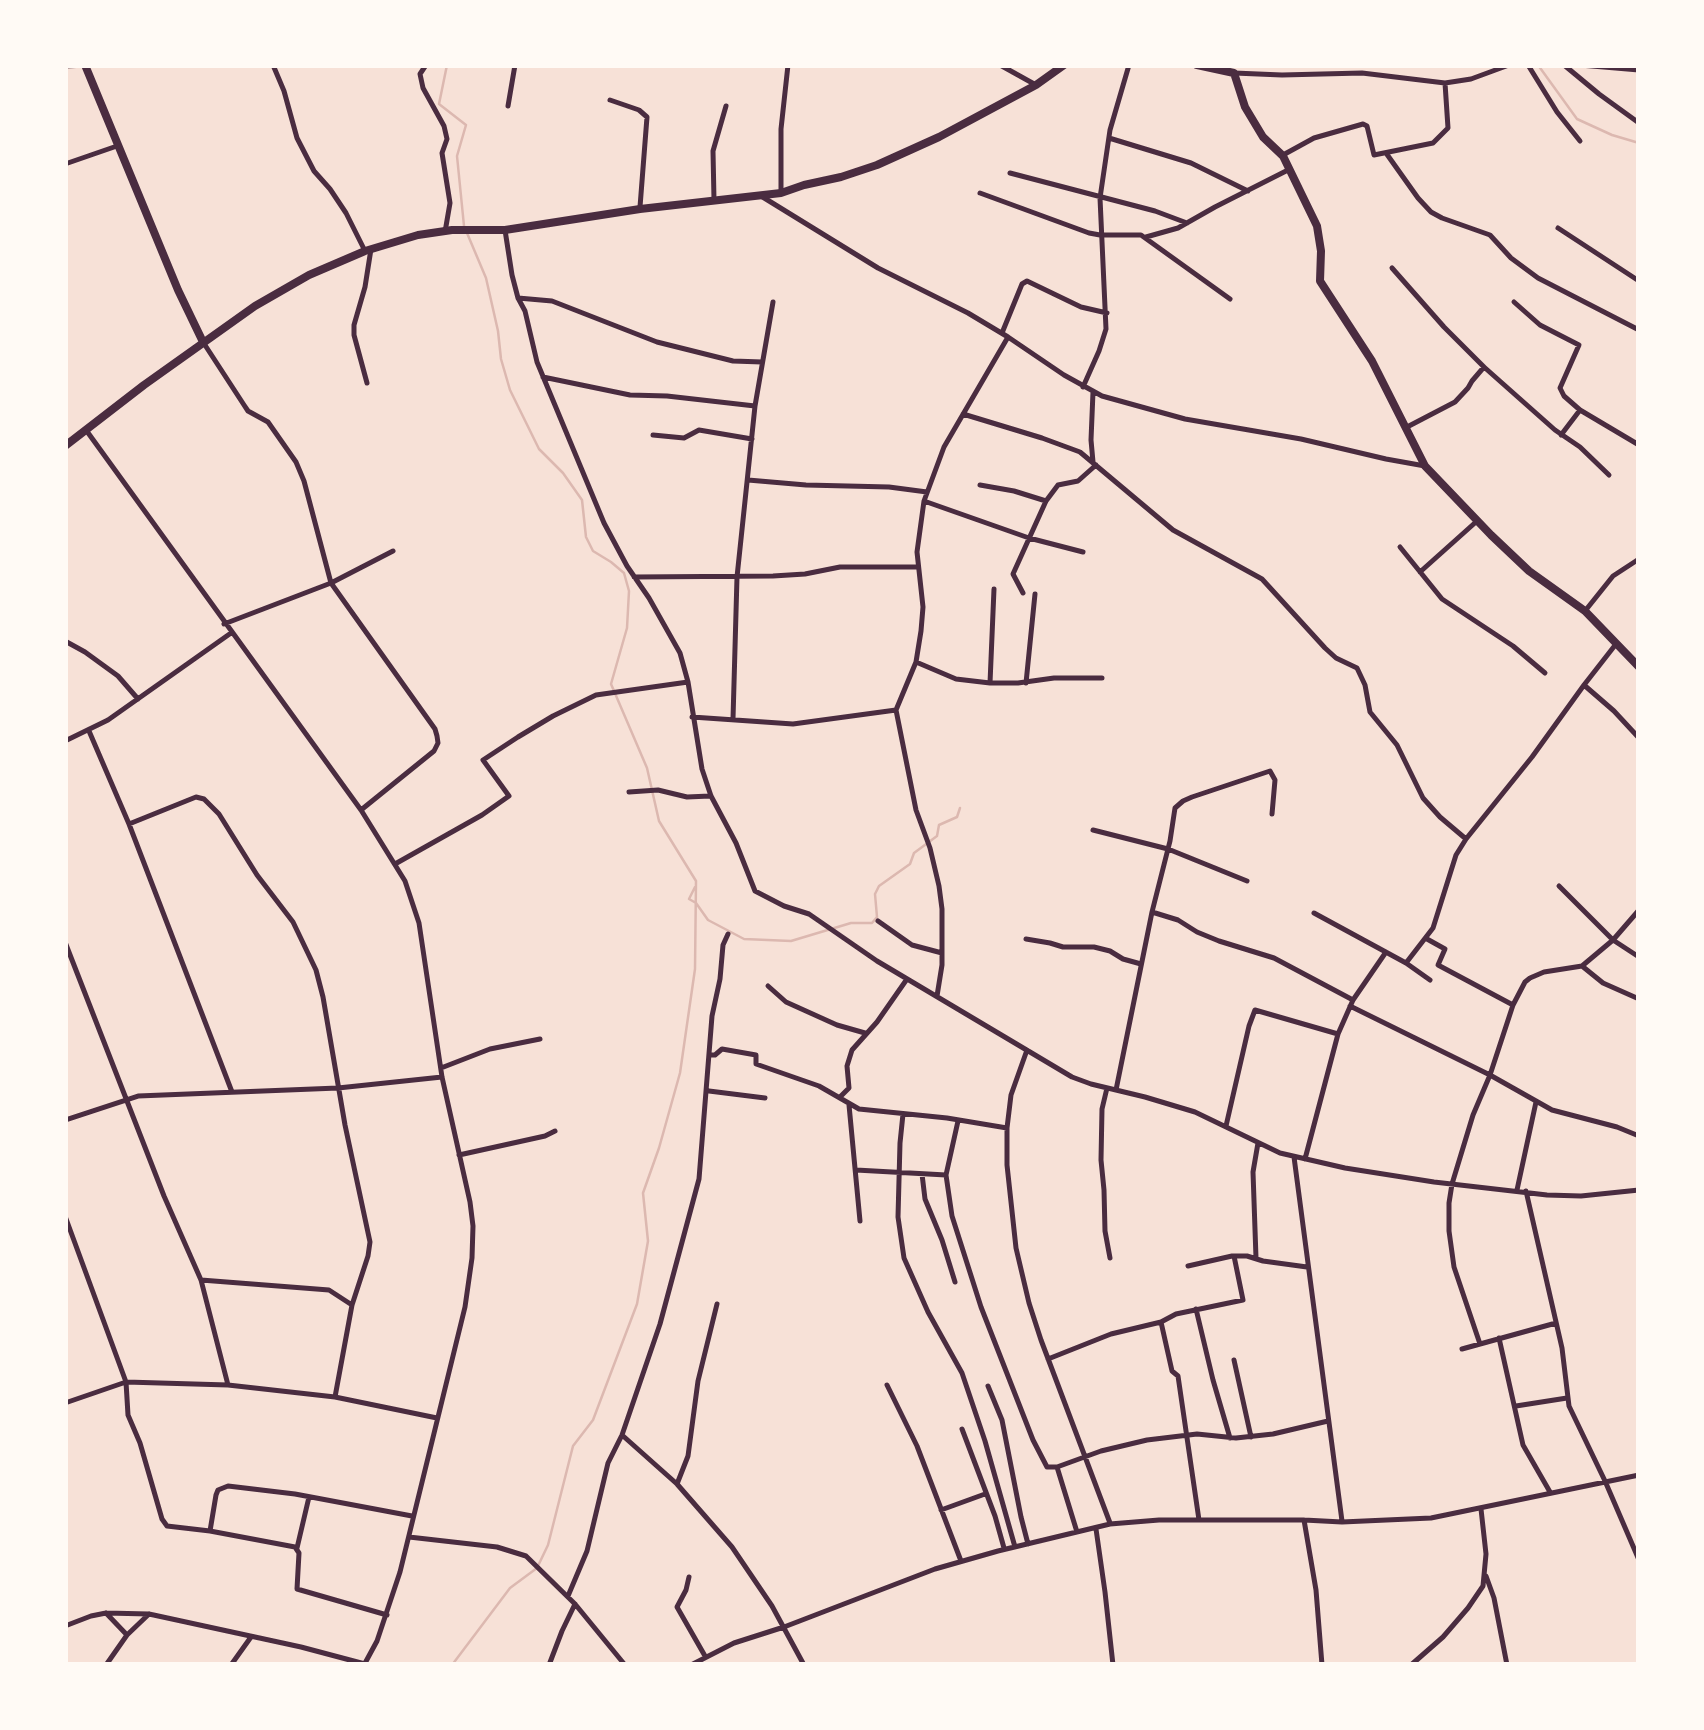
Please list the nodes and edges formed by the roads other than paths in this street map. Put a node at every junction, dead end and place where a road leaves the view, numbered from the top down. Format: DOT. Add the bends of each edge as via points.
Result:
graph roads {
  1 [pos="86,65"];
  2 [pos="274,65"];
  3 [pos="426,65"];
  4 [pos="514,65"];
  5 [pos="788,65"];
  6 [pos="1000,65"];
  7 [pos="1064,65"];
  8 [pos="1128,65"];
  9 [pos="1197,65"];
  10 [pos="1509,65"];
  11 [pos="1528,65"];
  12 [pos="1564,65"];
  13 [pos="1580,65"];
  14 [pos="65,66"];
  15 [pos="1639,70"];
  16 [pos="1234,73"];
  17 [pos="1445,83"];
  18 [pos="1036,85"];
  19 [pos="610,100"];
  20 [pos="508,106"];
  21 [pos="726,106"];
  22 [pos="1639,123"];
  23 [pos="1108,138"];
  24 [pos="1580,141"];
  25 [pos="117,146"];
  26 [pos="1386,153"];
  27 [pos="1283,156"];
  28 [pos="65,164"];
  29 [pos="1290,170"];
  30 [pos="1010,174"];
  31 [pos="1248,191"];
  32 [pos="780,193"];
  33 [pos="980,193"];
  34 [pos="758,195"];
  35 [pos="1100,198"];
  36 [pos="714,200"];
  37 [pos="640,209"];
  38 [pos="1187,223"];
  39 [pos="1558,228"];
  40 [pos="505,230"];
  41 [pos="449,231"];
  42 [pos="1100,235"];
  43 [pos="1146,237"];
  44 [pos="368,250"];
  45 [pos="1392,268"];
  46 [pos="1639,281"];
  47 [pos="518,298"];
  48 [pos="1230,300"];
  49 [pos="774,302"];
  50 [pos="1514,302"];
  51 [pos="1106,313"];
  52 [pos="1639,330"];
  53 [pos="1005,335"];
  54 [pos="204,342"];
  55 [pos="762,362"];
  56 [pos="1484,366"];
  57 [pos="543,377"];
  58 [pos="367,383"];
  59 [pos="1083,386"];
  60 [pos="1093,392"];
  61 [pos="755,406"];
  62 [pos="1580,410"];
  63 [pos="963,414"];
  64 [pos="1407,427"];
  65 [pos="86,430"];
  66 [pos="1561,435"];
  67 [pos="653,436"];
  68 [pos="752,439"];
  69 [pos="1639,445"];
  70 [pos="65,446"];
  71 [pos="1095,464"];
  72 [pos="1425,466"];
  73 [pos="1609,475"];
  74 [pos="748,480"];
  75 [pos="980,485"];
  76 [pos="927,492"];
  77 [pos="924,501"];
  78 [pos="1046,501"];
  79 [pos="1477,521"];
  80 [pos="1029,538"];
  81 [pos="1400,547"];
  82 [pos="393,550"];
  83 [pos="1084,552"];
  84 [pos="1639,558"];
  85 [pos="918,567"];
  86 [pos="1420,573"];
  87 [pos="634,577"];
  88 [pos="737,577"];
  89 [pos="331,583"];
  90 [pos="994,589"];
  91 [pos="1023,594"];
  92 [pos="1035,594"];
  93 [pos="1585,610"];
  94 [pos="224,624"];
  95 [pos="231,633"];
  96 [pos="65,641"];
  97 [pos="1616,644"];
  98 [pos="916,662"];
  99 [pos="1639,667"];
  100 [pos="1546,673"];
  101 [pos="1102,678"];
  102 [pos="688,682"];
  103 [pos="1026,683"];
  104 [pos="990,684"];
  105 [pos="1584,685"];
  106 [pos="138,700"];
  107 [pos="896,710"];
  108 [pos="692,716"];
  109 [pos="734,718"];
  110 [pos="90,731"];
  111 [pos="1639,738"];
  112 [pos="65,742"];
  113 [pos="629,792"];
  114 [pos="711,796"];
  115 [pos="361,810"];
  116 [pos="1272,814"];
  117 [pos="129,824"];
  118 [pos="1093,830"];
  119 [pos="1466,839"];
  120 [pos="1168,849"];
  121 [pos="396,864"];
  122 [pos="1247,881"];
  123 [pos="1559,886"];
  124 [pos="1639,910"];
  125 [pos="1152,912"];
  126 [pos="1314,913"];
  127 [pos="878,921"];
  128 [pos="728,934"];
  129 [pos="1426,938"];
  130 [pos="1026,939"];
  131 [pos="1613,940"];
  132 [pos="65,942"];
  133 [pos="1386,952"];
  134 [pos="942,953"];
  135 [pos="1639,957"];
  136 [pos="1406,963"];
  137 [pos="1141,964"];
  138 [pos="1582,966"];
  139 [pos="907,979"];
  140 [pos="1430,980"];
  141 [pos="768,986"];
  142 [pos="937,996"];
  143 [pos="1639,999"];
  144 [pos="1352,1003"];
  145 [pos="1513,1005"];
  146 [pos="865,1033"];
  147 [pos="1338,1034"];
  148 [pos="540,1039"];
  149 [pos="1026,1050"];
  150 [pos="710,1054"];
  151 [pos="440,1068"];
  152 [pos="1490,1075"];
  153 [pos="442,1078"];
  154 [pos="338,1088"];
  155 [pos="1106,1088"];
  156 [pos="707,1090"];
  157 [pos="1116,1090"];
  158 [pos="232,1092"];
  159 [pos="840,1097"];
  160 [pos="765,1098"];
  161 [pos="126,1099"];
  162 [pos="1536,1102"];
  163 [pos="849,1104"];
  164 [pos="903,1114"];
  165 [pos="65,1120"];
  166 [pos="958,1121"];
  167 [pos="1226,1126"];
  168 [pos="1008,1128"];
  169 [pos="555,1131"];
  170 [pos="1639,1136"];
  171 [pos="1258,1143"];
  172 [pos="459,1155"];
  173 [pos="1294,1157"];
  174 [pos="1304,1159"];
  175 [pos="856,1170"];
  176 [pos="899,1170"];
  177 [pos="922,1174"];
  178 [pos="946,1175"];
  179 [pos="1452,1184"];
  180 [pos="1518,1190"];
  181 [pos="1639,1190"];
  182 [pos="1526,1191"];
  183 [pos="65,1216"];
  184 [pos="860,1221"];
  185 [pos="1234,1256"];
  186 [pos="1110,1258"];
  187 [pos="1256,1258"];
  188 [pos="1188,1266"];
  189 [pos="1307,1266"];
  190 [pos="201,1280"];
  191 [pos="955,1282"];
  192 [pos="717,1304"];
  193 [pos="352,1305"];
  194 [pos="1196,1308"];
  195 [pos="1161,1322"];
  196 [pos="1556,1323"];
  197 [pos="1499,1338"];
  198 [pos="1480,1344"];
  199 [pos="1462,1349"];
  200 [pos="1048,1359"];
  201 [pos="1234,1360"];
  202 [pos="126,1382"];
  203 [pos="228,1385"];
  204 [pos="887,1385"];
  205 [pos="988,1386"];
  206 [pos="335,1397"];
  207 [pos="1567,1398"];
  208 [pos="65,1403"];
  209 [pos="1515,1406"];
  210 [pos="437,1418"];
  211 [pos="1328,1421"];
  212 [pos="962,1428"];
  213 [pos="622,1435"];
  214 [pos="1187,1436"];
  215 [pos="1251,1436"];
  216 [pos="1230,1438"];
  217 [pos="1084,1456"];
  218 [pos="1056,1467"];
  219 [pos="1639,1476"];
  220 [pos="1606,1481"];
  221 [pos="677,1484"];
  222 [pos="1550,1492"];
  223 [pos="986,1494"];
  224 [pos="310,1496"];
  225 [pos="1481,1509"];
  226 [pos="941,1510"];
  227 [pos="412,1516"];
  228 [pos="1198,1520"];
  229 [pos="1304,1520"];
  230 [pos="1342,1522"];
  231 [pos="1110,1524"];
  232 [pos="1096,1528"];
  233 [pos="210,1531"];
  234 [pos="1076,1532"];
  235 [pos="408,1537"];
  236 [pos="1028,1544"];
  237 [pos="1016,1547"];
  238 [pos="297,1548"];
  239 [pos="1004,1550"];
  240 [pos="1639,1560"];
  241 [pos="961,1561"];
  242 [pos="1486,1575"];
  243 [pos="689,1578"];
  244 [pos="568,1596"];
  245 [pos="575,1604"];
  246 [pos="106,1613"];
  247 [pos="149,1614"];
  248 [pos="387,1615"];
  249 [pos="65,1626"];
  250 [pos="784,1627"];
  251 [pos="127,1636"];
  252 [pos="251,1637"];
  253 [pos="705,1656"];
  254 [pos="106,1665"];
  255 [pos="231,1665"];
  256 [pos="364,1665"];
  257 [pos="549,1665"];
  258 [pos="625,1665"];
  259 [pos="691,1665"];
  260 [pos="804,1665"];
  261 [pos="1113,1665"];
  262 [pos="1322,1665"];
  263 [pos="1411,1665"];
  264 [pos="1507,1665"];
  1 -- 14 [label="street"];
  1 -- 25 [label="street"];
  2 -- 44 [label="street" via="297,138"];
  3 -- 41 [label="street" via="423,88 447,139 442,153"];
  4 -- 20 [label="street"];
  5 -- 32 [label="street"];
  6 -- 18 [label="street"];
  7 -- 18 [label="street"];
  8 -- 23 [label="street"];
  9 -- 16 [label="street"];
  10 -- 17 [label="street"];
  11 -- 24 [label="street"];
  12 -- 22 [label="street"];
  13 -- 15 [label="street"];
  16 -- 17 [label="street" via="1362,73"];
  16 -- 27 [label="street" via="1263,137"];
  17 -- 26 [label="street" via="1449,118 1442,137"];
  18 -- 32 [label="street" via="876,165"];
  19 -- 37 [label="street" via="646,117"];
  21 -- 36 [label="street" via="714,151"];
  23 -- 31 [label="street" via="1190,163"];
  23 -- 35 [label="street"];
  25 -- 28 [label="street"];
  25 -- 54 [label="street"];
  26 -- 27 [label="street" via="1374,155 1363,124 1314,138"];
  26 -- 52 [label="street" via="1431,212 1490,235 1538,278"];
  27 -- 29 [label="street"];
  29 -- 31 [label="street"];
  29 -- 64 [label="street" via="1317,226 1320,281"];
  30 -- 35 [label="street"];
  31 -- 38 [label="street"];
  32 -- 34 [label="street"];
  33 -- 42 [label="street"];
  34 -- 36 [label="street"];
  34 -- 53 [label="street"];
  35 -- 38 [label="street"];
  35 -- 42 [label="street"];
  36 -- 37 [label="street"];
  37 -- 40 [label="street"];
  38 -- 43 [label="street"];
  39 -- 46 [label="street"];
  40 -- 41 [label="street"];
  40 -- 47 [label="street"];
  41 -- 44 [label="street"];
  42 -- 43 [label="street"];
  42 -- 51 [label="street"];
  43 -- 48 [label="street"];
  44 -- 54 [label="street" via="280,291"];
  44 -- 58 [label="street" via="354,326"];
  45 -- 56 [label="street"];
  47 -- 55 [label="street" via="552,301 657,342"];
  47 -- 57 [label="street"];
  49 -- 55 [label="street"];
  50 -- 62 [label="street" via="1579,345 1560,388"];
  51 -- 53 [label="street" via="1027,281"];
  51 -- 59 [label="street" via="1103,341"];
  53 -- 59 [label="street"];
  53 -- 63 [label="street"];
  54 -- 65 [label="street"];
  54 -- 89 [label="street" via="244,406 268,422 301,471"];
  55 -- 61 [label="street"];
  56 -- 64 [label="street" via="1455,402"];
  56 -- 66 [label="street"];
  57 -- 61 [label="street" via="630,395"];
  57 -- 87 [label="street"];
  59 -- 60 [label="street"];
  60 -- 71 [label="street"];
  60 -- 72 [label="street" via="1185,419"];
  61 -- 68 [label="street"];
  62 -- 66 [label="street"];
  62 -- 69 [label="street"];
  63 -- 71 [label="street" via="1072,448"];
  63 -- 76 [label="street"];
  64 -- 72 [label="street"];
  65 -- 70 [label="street"];
  65 -- 94 [label="street"];
  66 -- 73 [label="street"];
  67 -- 68 [label="street" via="684,438 699,430"];
  68 -- 74 [label="street"];
  71 -- 78 [label="street" via="1078,481 1058,485"];
  71 -- 119 [label="street" via="1172,530 1255,574 1325,648 1356,668 1370,712 1396,744 1418,792"];
  72 -- 79 [label="street"];
  74 -- 76 [label="street"];
  74 -- 88 [label="street"];
  75 -- 78 [label="street"];
  76 -- 77 [label="street"];
  77 -- 80 [label="street"];
  77 -- 85 [label="street"];
  78 -- 80 [label="street"];
  79 -- 86 [label="street"];
  79 -- 93 [label="street" via="1529,571"];
  80 -- 83 [label="street"];
  80 -- 91 [label="street" via="1013,574"];
  81 -- 86 [label="street"];
  82 -- 89 [label="street"];
  84 -- 93 [label="street" via="1613,576"];
  85 -- 88 [label="street" via="840,566"];
  85 -- 98 [label="street" via="923,607"];
  86 -- 100 [label="street" via="1442,599"];
  87 -- 88 [label="street"];
  87 -- 102 [label="street" via="676,644"];
  88 -- 109 [label="street"];
  89 -- 94 [label="street"];
  89 -- 115 [label="street" via="438,743"];
  90 -- 104 [label="street"];
  92 -- 103 [label="street"];
  93 -- 97 [label="street"];
  94 -- 95 [label="street"];
  95 -- 106 [label="street"];
  95 -- 115 [label="street"];
  96 -- 106 [label="street" via="118,676"];
  97 -- 99 [label="street"];
  97 -- 105 [label="street"];
  98 -- 104 [label="street"];
  98 -- 107 [label="street"];
  101 -- 103 [label="street"];
  102 -- 108 [label="street"];
  102 -- 121 [label="street" via="596,695 553,716 483,760 509,796"];
  103 -- 104 [label="street"];
  105 -- 111 [label="street"];
  105 -- 119 [label="street"];
  106 -- 110 [label="street"];
  107 -- 109 [label="street" via="793,724"];
  107 -- 134 [label="street" via="942,908"];
  108 -- 109 [label="street"];
  108 -- 114 [label="street"];
  110 -- 112 [label="street"];
  110 -- 117 [label="street"];
  113 -- 114 [label="street"];
  114 -- 139 [label="street" via="754,892 832,928"];
  115 -- 121 [label="street"];
  116 -- 120 [label="street" via="1270,771 1183,801 1175,808"];
  117 -- 154 [label="street" via="196,797 219,814 305,942 324,997"];
  117 -- 158 [label="street"];
  118 -- 120 [label="street"];
  119 -- 129 [label="street"];
  120 -- 122 [label="street"];
  120 -- 125 [label="street"];
  121 -- 151 [label="street" via="418,923"];
  123 -- 131 [label="street"];
  124 -- 131 [label="street"];
  125 -- 137 [label="street"];
  125 -- 144 [label="street" via="1274,958"];
  126 -- 133 [label="street"];
  127 -- 134 [label="street" via="912,945"];
  128 -- 150 [label="street"];
  129 -- 136 [label="street"];
  129 -- 145 [label="street" via="1445,949 1438,965"];
  130 -- 137 [label="street" via="1094,946"];
  131 -- 135 [label="street"];
  131 -- 138 [label="street"];
  132 -- 161 [label="street"];
  133 -- 136 [label="street"];
  133 -- 144 [label="street"];
  134 -- 142 [label="street"];
  136 -- 140 [label="street"];
  137 -- 157 [label="street"];
  138 -- 143 [label="street"];
  138 -- 145 [label="street" via="1530,978"];
  139 -- 142 [label="street"];
  139 -- 146 [label="street"];
  141 -- 146 [label="street" via="786,1002"];
  142 -- 149 [label="street"];
  144 -- 147 [label="street"];
  144 -- 152 [label="street"];
  145 -- 152 [label="street"];
  146 -- 159 [label="street" via="848,1059 850,1082"];
  147 -- 167 [label="street" via="1256,1010"];
  147 -- 174 [label="street"];
  148 -- 151 [label="street"];
  149 -- 155 [label="street"];
  149 -- 168 [label="street"];
  150 -- 156 [label="street"];
  150 -- 159 [label="street" via="722,1049 756,1055 756,1064"];
  151 -- 153 [label="street"];
  152 -- 162 [label="street"];
  152 -- 179 [label="street"];
  153 -- 154 [label="street"];
  153 -- 172 [label="street"];
  154 -- 158 [label="street"];
  154 -- 193 [label="street" via="370,1242"];
  155 -- 157 [label="street"];
  155 -- 186 [label="street" via="1101,1160"];
  156 -- 160 [label="street"];
  156 -- 213 [label="street" via="699,1180"];
  157 -- 167 [label="street"];
  158 -- 161 [label="street"];
  159 -- 163 [label="street"];
  161 -- 165 [label="street"];
  161 -- 190 [label="street"];
  162 -- 170 [label="street"];
  162 -- 180 [label="street"];
  163 -- 164 [label="street"];
  163 -- 175 [label="street"];
  164 -- 166 [label="street"];
  164 -- 176 [label="street"];
  166 -- 168 [label="street"];
  166 -- 178 [label="street"];
  167 -- 171 [label="street"];
  168 -- 200 [label="street" via="1016,1248"];
  169 -- 172 [label="street"];
  171 -- 173 [label="street"];
  171 -- 187 [label="street" via="1252,1172"];
  172 -- 210 [label="street" via="472,1258"];
  173 -- 174 [label="street"];
  173 -- 189 [label="street"];
  174 -- 179 [label="street"];
  175 -- 176 [label="street"];
  175 -- 184 [label="street"];
  176 -- 177 [label="street"];
  176 -- 237 [label="street" via="904,1258 966,1384"];
  177 -- 178 [label="street"];
  177 -- 191 [label="street"];
  178 -- 218 [label="street" via="957,1236 981,1307 1045,1466"];
  179 -- 180 [label="street"];
  179 -- 198 [label="street" via="1453,1258"];
  180 -- 182 [label="street"];
  181 -- 182 [label="street" via="1581,1196"];
  182 -- 196 [label="street"];
  183 -- 202 [label="street"];
  185 -- 187 [label="street"];
  185 -- 188 [label="street"];
  185 -- 194 [label="street" via="1244,1300"];
  187 -- 189 [label="street"];
  189 -- 211 [label="street"];
  190 -- 193 [label="street" via="329,1290"];
  190 -- 203 [label="street"];
  192 -- 221 [label="street"];
  193 -- 206 [label="street"];
  194 -- 195 [label="street"];
  194 -- 216 [label="street"];
  195 -- 200 [label="street"];
  195 -- 214 [label="street"];
  196 -- 197 [label="street"];
  196 -- 207 [label="street"];
  197 -- 198 [label="street"];
  197 -- 209 [label="street"];
  198 -- 199 [label="street"];
  200 -- 217 [label="street"];
  201 -- 215 [label="street"];
  202 -- 203 [label="street"];
  202 -- 208 [label="street"];
  202 -- 233 [label="street" via="126,1407 162,1520"];
  203 -- 206 [label="street"];
  204 -- 226 [label="street"];
  205 -- 236 [label="street" via="1002,1420"];
  206 -- 210 [label="street"];
  207 -- 209 [label="street"];
  207 -- 220 [label="street"];
  209 -- 222 [label="street" via="1523,1445"];
  210 -- 227 [label="street"];
  211 -- 215 [label="street"];
  211 -- 230 [label="street"];
  212 -- 223 [label="street"];
  213 -- 221 [label="street"];
  213 -- 244 [label="street"];
  214 -- 216 [label="street"];
  214 -- 217 [label="street"];
  214 -- 228 [label="street"];
  215 -- 216 [label="street"];
  217 -- 218 [label="street"];
  217 -- 231 [label="street"];
  218 -- 234 [label="street"];
  219 -- 220 [label="street"];
  220 -- 222 [label="street"];
  220 -- 240 [label="street"];
  221 -- 250 [label="street" via="732,1547"];
  222 -- 225 [label="street"];
  223 -- 226 [label="street"];
  223 -- 239 [label="street"];
  224 -- 227 [label="street"];
  224 -- 233 [label="street" via="222,1488"];
  224 -- 238 [label="street"];
  225 -- 230 [label="street"];
  225 -- 242 [label="street"];
  226 -- 241 [label="street"];
  227 -- 235 [label="street"];
  228 -- 229 [label="street"];
  228 -- 231 [label="street"];
  229 -- 230 [label="street"];
  229 -- 262 [label="street"];
  231 -- 232 [label="street"];
  232 -- 234 [label="street"];
  232 -- 261 [label="street"];
  233 -- 238 [label="street"];
  234 -- 236 [label="street"];
  235 -- 244 [label="street" via="526,1556"];
  235 -- 248 [label="street"];
  236 -- 237 [label="street"];
  237 -- 239 [label="street"];
  238 -- 248 [label="street" via="297,1589"];
  239 -- 241 [label="street"];
  241 -- 250 [label="street"];
  242 -- 263 [label="street" via="1468,1608"];
  242 -- 264 [label="street"];
  243 -- 253 [label="street" via="677,1607"];
  244 -- 245 [label="street"];
  245 -- 257 [label="street"];
  245 -- 258 [label="street"];
  246 -- 247 [label="street"];
  246 -- 249 [label="street"];
  246 -- 251 [label="street"];
  247 -- 251 [label="street"];
  247 -- 252 [label="street"];
  248 -- 256 [label="street"];
  250 -- 253 [label="street"];
  250 -- 260 [label="street"];
  251 -- 254 [label="street"];
  252 -- 255 [label="street"];
  252 -- 256 [label="street"];
  253 -- 259 [label="street"];
}
